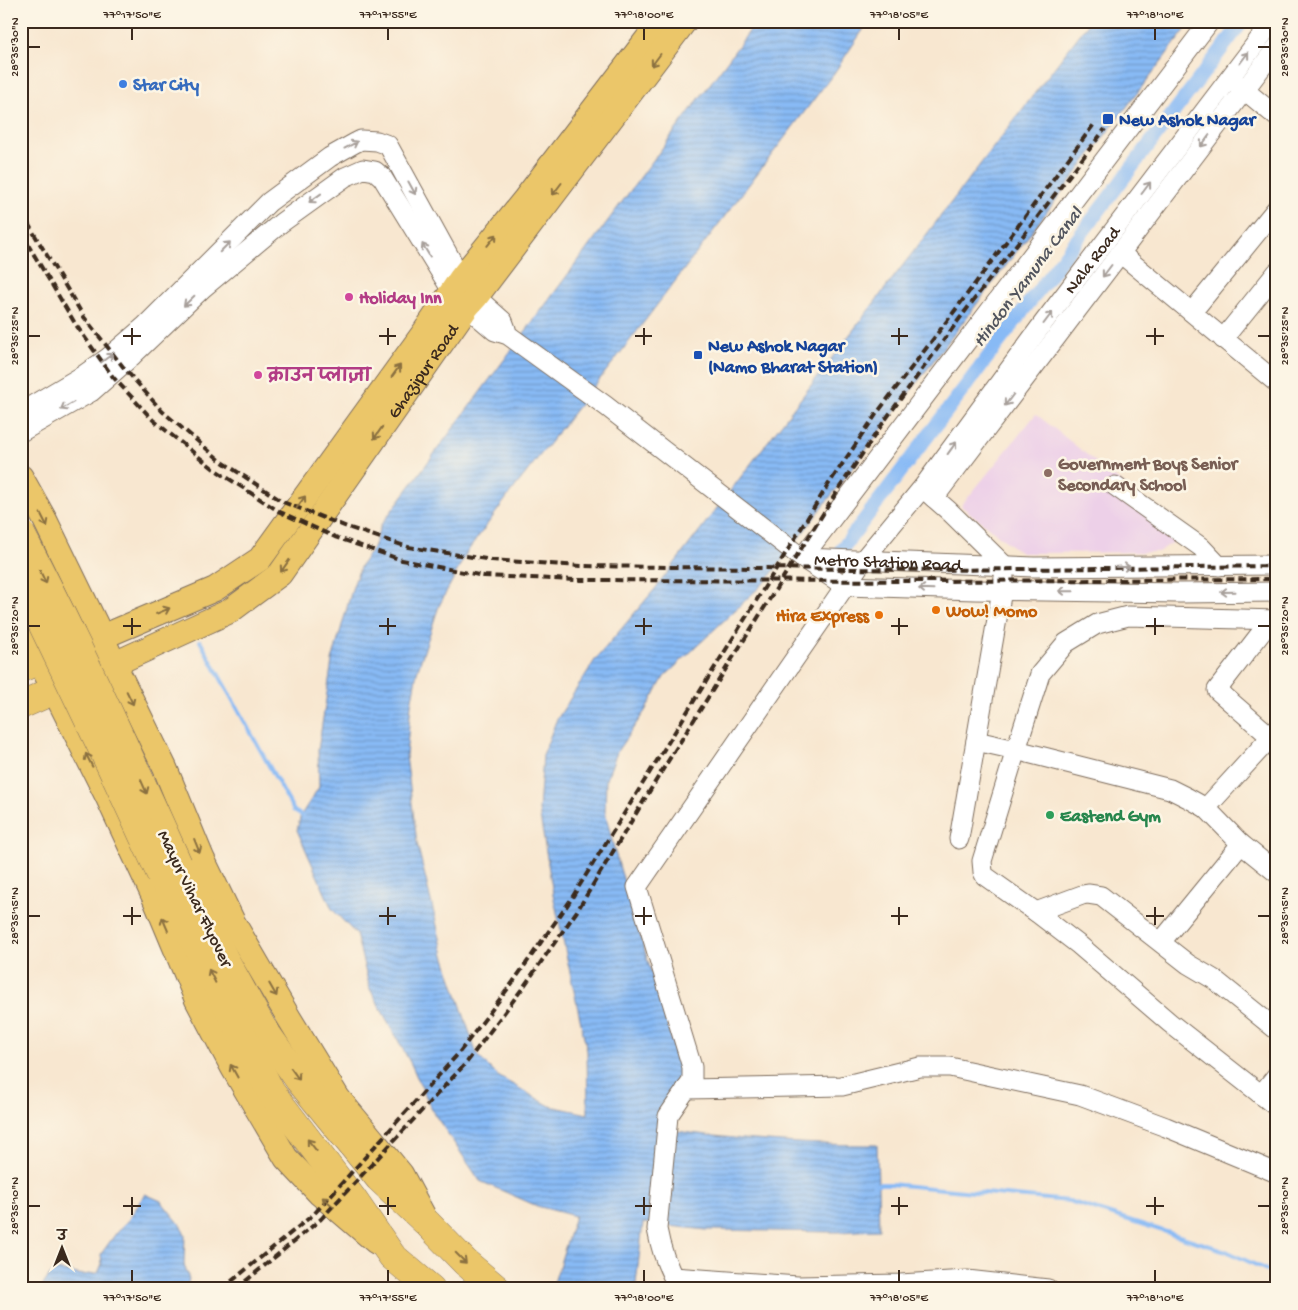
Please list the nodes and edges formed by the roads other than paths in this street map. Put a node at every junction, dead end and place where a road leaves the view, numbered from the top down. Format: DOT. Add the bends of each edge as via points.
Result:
graph roads {
  1 [pos="661,21"];
  2 [pos="685,21"];
  3 [pos="1210,21"];
  4 [pos="1273,21"];
  5 [pos="1277,46"];
  6 [pos="1237,84"];
  7 [pos="1277,117"];
  8 [pos="377,141"];
  9 [pos="375,171"];
  10 [pos="1277,208"];
  11 [pos="1126,231"];
  12 [pos="1120,253"];
  13 [pos="1277,272"];
  14 [pos="469,298"];
  15 [pos="1192,312"];
  16 [pos="1223,338"];
  17 [pos="1277,383"];
  18 [pos="21,412"];
  19 [pos="21,432"];
  20 [pos="21,477"];
  21 [pos="1115,486"];
  22 [pos="928,493"];
  23 [pos="21,534"];
  24 [pos="798,555"];
  25 [pos="863,560"];
  26 [pos="975,565"];
  27 [pos="1277,565"];
  28 [pos="1005,566"];
  29 [pos="1218,566"];
  30 [pos="21,580"];
  31 [pos="845,586"];
  32 [pos="975,590"];
  33 [pos="1002,590"];
  34 [pos="1277,592"];
  35 [pos="21,619"];
  36 [pos="1274,620"];
  37 [pos="102,637"];
  38 [pos="27,663"];
  39 [pos="114,664"];
  40 [pos="55,691"];
  41 [pos="21,705"];
  42 [pos="1274,735"];
  43 [pos="976,742"];
  44 [pos="1016,750"];
  45 [pos="165,768"];
  46 [pos="108,798"];
  47 [pos="1206,808"];
  48 [pos="959,839"];
  49 [pos="1241,844"];
  50 [pos="1277,873"];
  51 [pos="1036,912"];
  52 [pos="1161,942"];
  53 [pos="1277,1030"];
  54 [pos="1277,1075"];
  55 [pos="686,1089"];
  56 [pos="1261,1094"];
  57 [pos="1277,1107"];
  58 [pos="1277,1173"];
  59 [pos="428,1224"];
  60 [pos="392,1256"];
  61 [pos="676,1283"];
  62 [pos="431,1289"];
  63 [pos="497,1289"];
  64 [pos="1048,1289"];
  14 -- 1 [label="main road, Ghazipur Road, one-way" via="525,199"];
  2 -- 14 [label="main road, Ghazipur Road, one-way"];
  3 -- 24 [label="street"];
  6 -- 4 [label="street, Nala Road, one-way"];
  5 -- 6 [label="street, Nala Road"];
  6 -- 7 [label="street"];
  6 -- 11 [label="street, Nala Road"];
  8 -- 9 [label="street"];
  8 -- 14 [label="street, one-way" via="388,146"];
  18 -- 8 [label="street, one-way" via="82,376 146,326 269,202 354,143"];
  14 -- 9 [label="street, one-way"];
  9 -- 19 [label="street, one-way" via="363,169 345,177 281,223 203,288 91,392"];
  10 -- 15 [label="street"];
  11 -- 12 [label="street, Nala Road"];
  22 -- 11 [label="street, Nala Road, one-way" via="1039,330"];
  12 -- 15 [label="street"];
  12 -- 22 [label="street, Nala Road, one-way"];
  13 -- 16 [label="street"];
  14 -- 24 [label="street" via="503,321 508,335 606,406"];
  37 -- 14 [label="main road, Ghazipur Road, one-way" via="215,588 260,559 420,339"];
  14 -- 39 [label="main road, Ghazipur Road, one-way" via="280,574 230,611"];
  15 -- 16 [label="street"];
  16 -- 17 [label="street"];
  20 -- 37 [label="main road, one-way"];
  21 -- 29 [label="street" via="1201,547"];
  22 -- 25 [label="street"];
  22 -- 28 [label="street"];
  23 -- 59 [label="highway, Mayur Vihar Flyover, one-way, bridge" via="131,759 178,864 262,1027 298,1080 379,1178"];
  24 -- 25 [label="street, Metro Station Road"];
  24 -- 31 [label="street, Metro Station Road"];
  25 -- 26 [label="street, Metro Station Road"];
  25 -- 31 [label="street"];
  26 -- 28 [label="street, Metro Station Road"];
  26 -- 32 [label="street, Metro Station Road"];
  27 -- 29 [label="street, Metro Station Road"];
  28 -- 29 [label="street, Metro Station Road, one-way"];
  28 -- 33 [label="street"];
  60 -- 30 [label="highway, Mayur Vihar Flyover, one-way, bridge" via="271,1092 161,875"];
  32 -- 31 [label="street, Metro Station Road, one-way"];
  31 -- 55 [label="street" via="637,887 692,1067 692,1080"];
  32 -- 33 [label="street, Metro Station Road"];
  34 -- 33 [label="street, Metro Station Road, one-way"];
  33 -- 43 [label="street"];
  35 -- 38 [label="main road"];
  36 -- 42 [label="street" via="1217,690"];
  36 -- 44 [label="street" via="1128,616 1097,624 1066,643 1040,674"];
  37 -- 38 [label="highway"];
  37 -- 39 [label="main road"];
  38 -- 40 [label="main road"];
  39 -- 40 [label="highway"];
  39 -- 45 [label="main road, one-way"];
  40 -- 41 [label="highway"];
  46 -- 40 [label="main road, one-way"];
  42 -- 47 [label="street"];
  43 -- 44 [label="street"];
  43 -- 48 [label="street"];
  44 -- 47 [label="street" via="1170,790"];
  44 -- 51 [label="street" via="982,866 985,876"];
  45 -- 46 [label="main road" via="154,758 132,756 121,759 109,776"];
  45 -- 59 [label="main road, one-way" via="202,858 233,922 338,1098 401,1174"];
  60 -- 46 [label="main road, one-way" via="320,1194 286,1158 197,1000"];
  47 -- 49 [label="street"];
  49 -- 50 [label="street"];
  49 -- 52 [label="street"];
  51 -- 52 [label="street" via="1088,894 1101,896"];
  51 -- 56 [label="street"];
  52 -- 53 [label="street"];
  54 -- 56 [label="street"];
  55 -- 58 [label="street" via="837,1086 920,1067 950,1067 1080,1095"];
  55 -- 61 [label="street" via="668,1116 657,1229 660,1247"];
  56 -- 57 [label="street"];
  59 -- 63 [label="highway, Mayur Vihar Flyover, one-way"];
  60 -- 62 [label="highway, Mayur Vihar Flyover"];
  61 -- 64 [label="street" via="798,1286 967,1280"];
}
